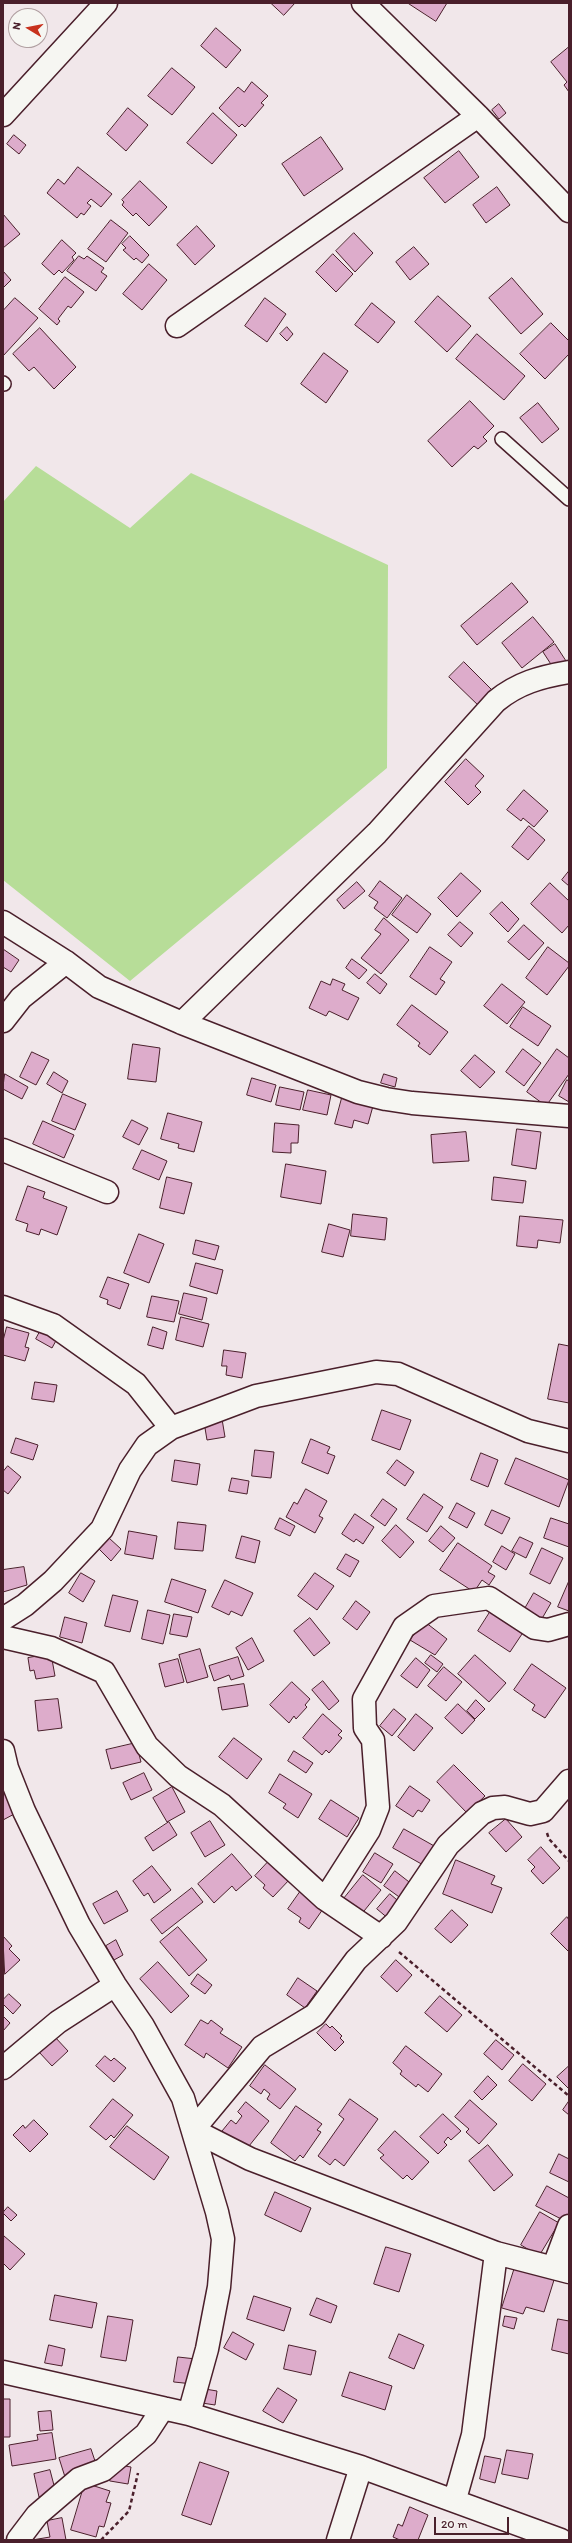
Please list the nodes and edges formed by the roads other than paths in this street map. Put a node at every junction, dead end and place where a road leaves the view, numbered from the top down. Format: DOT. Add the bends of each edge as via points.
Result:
graph roads {
  1 [pos="106,3"];
  2 [pos="363,3"];
  3 [pos="3,115"];
  4 [pos="478,116"];
  5 [pos="569,211"];
  6 [pos="177,326"];
  7 [pos="502,439"];
  8 [pos="569,499"];
  9 [pos="569,672"];
  10 [pos="3,922"];
  11 [pos="66,962"];
  12 [pos="3,1021"];
  13 [pos="182,1023"];
  14 [pos="569,1116"];
  15 [pos="3,1150"];
  16 [pos="107,1192"];
  17 [pos="3,1308"];
  18 [pos="171,1428"];
  19 [pos="569,1441"];
  20 [pos="3,1619"];
  21 [pos="569,1624"];
  22 [pos="3,1636"];
  23 [pos="3,1751"];
  24 [pos="569,1781"];
  25 [pos="325,1899"];
  26 [pos="381,1936"];
  27 [pos="115,1985"];
  28 [pos="3,2068"];
  29 [pos="193,2130"];
  30 [pos="569,2226"];
  31 [pos="496,2253"];
  32 [pos="561,2269"];
  33 [pos="3,2372"];
  34 [pos="163,2408"];
  35 [pos="189,2414"];
  36 [pos="361,2467"];
  37 [pos="455,2499"];
  38 [pos="18,2540"];
  39 [pos="338,2540"];
  40 [pos="561,2540"];
  1 -- 3 [label="street"];
  2 -- 4 [label="street"];
  4 -- 5 [label="street"];
  4 -- 6 [label="street"];
  7 -- 8 [label="lane"];
  9 -- 13 [label="street" via="527,681 496,701 377,833"];
  10 -- 11 [label="street"];
  11 -- 12 [label="street" via="21,998"];
  11 -- 13 [label="street" via="99,987"];
  13 -- 14 [label="street" via="358,1092 386,1099"];
  15 -- 16 [label="street"];
  17 -- 18 [label="street" via="52,1325 136,1384"];
  18 -- 19 [label="street" via="256,1396 376,1372 398,1374 528,1431"];
  18 -- 20 [label="street" via="146,1445 130,1470 102,1529 42,1590"];
  21 -- 25 [label="street" via="548,1630 535,1628 489,1598 434,1606 404,1627 364,1699 365,1728 374,1740 378,1807 368,1830"];
  22 -- 25 [label="street" via="51,1648 104,1672 147,1746 178,1776 222,1805"];
  23 -- 27 [label="street" via="24,1812 79,1925"];
  24 -- 26 [label="street" via="543,1811 530,1814 493,1808 482,1813 448,1845 396,1922"];
  25 -- 26 [label="street"];
  26 -- 29 [label="street" via="356,1960 316,2015 262,2047"];
  27 -- 28 [label="street" via="58,2022"];
  27 -- 29 [label="street" via="143,2026 183,2098"];
  29 -- 31 [label="street" via="250,2159"];
  29 -- 35 [label="street" via="223,2239 219,2287 207,2349"];
  30 -- 32 [label="street"];
  31 -- 32 [label="street"];
  31 -- 37 [label="street" via="473,2435"];
  33 -- 34 [label="street"];
  34 -- 35 [label="street"];
  34 -- 38 [label="street" via="146,2434 103,2470 79,2479 37,2515"];
  35 -- 36 [label="street"];
  36 -- 37 [label="street"];
  36 -- 39 [label="street"];
  37 -- 40 [label="street"];
}
